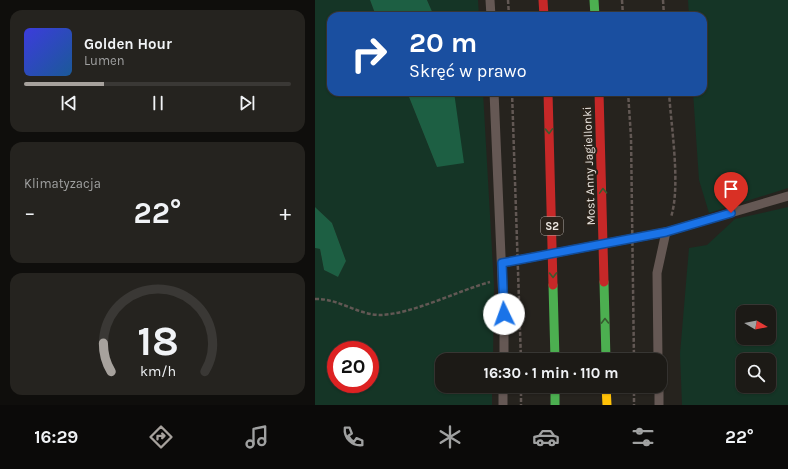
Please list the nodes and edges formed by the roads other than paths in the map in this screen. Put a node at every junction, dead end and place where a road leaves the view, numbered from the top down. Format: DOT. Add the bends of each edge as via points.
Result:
graph roads {
  1 [pos="490,0"];
  2 [pos="543,0"];
  3 [pos="594,0"];
  4 [pos="491,12"];
  5 [pos="544,12"];
  6 [pos="595,12"];
  7 [pos="494,96"];
  8 [pos="548,96"];
  9 [pos="599,96"];
  10 [pos="788,196"];
  11 [pos="666,232"];
  12 [pos="502,263"];
  13 [pos="503,353"];
  14 [pos="555,353"];
  15 [pos="606,353"];
  16 [pos="658,353"];
  17 [pos="503,393"];
  18 [pos="555,393"];
  19 [pos="606,393"];
  20 [pos="659,393"];
  21 [pos="503,405"];
  22 [pos="555,405"];
  23 [pos="607,405"];
  24 [pos="659,405"];
  1 -- 4 [label="lane"];
  2 -- 5 [label="highway"];
  3 -- 6 [label="highway"];
  7 -- 12 [label="lane"];
  8 -- 14 [label="highway, S2, one-way, bridge"];
  15 -- 9 [label="highway, Most Anny Jagiellonki, one-way, bridge"];
  10 -- 11 [label="lane"];
  11 -- 12 [label="lane"];
  11 -- 16 [label="lane" via="657,273"];
  12 -- 13 [label="lane"];
  17 -- 21 [label="lane"];
  18 -- 22 [label="highway"];
  19 -- 23 [label="highway"];
  20 -- 24 [label="lane"];
}
